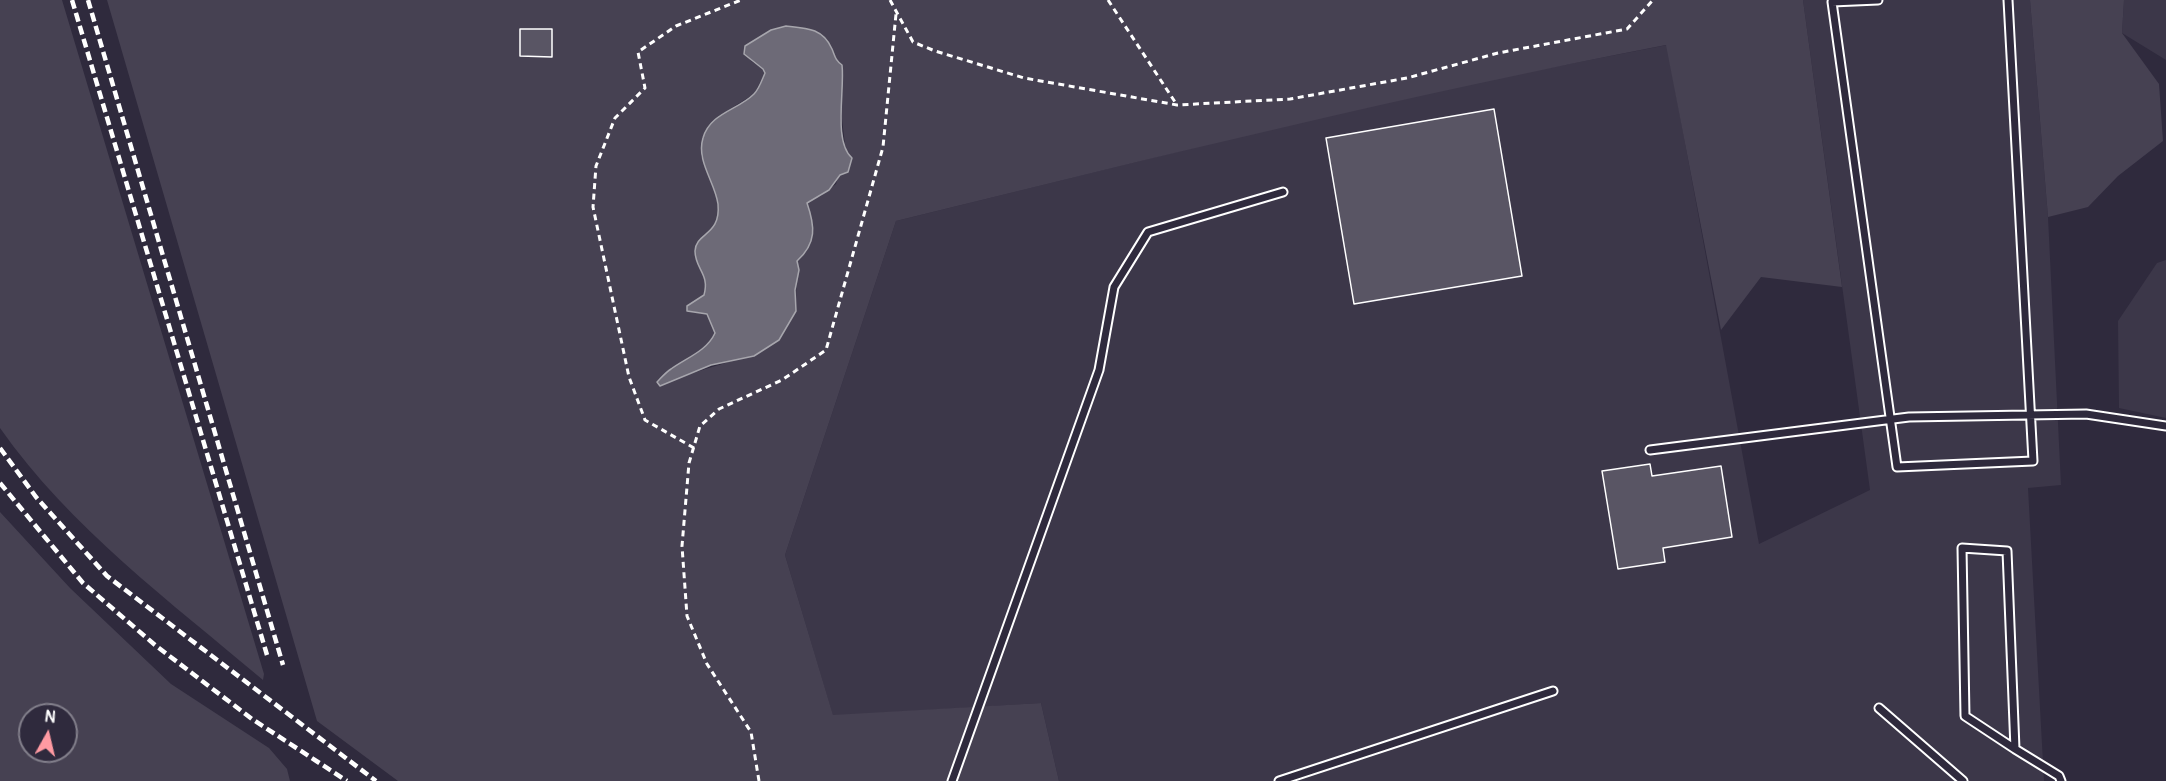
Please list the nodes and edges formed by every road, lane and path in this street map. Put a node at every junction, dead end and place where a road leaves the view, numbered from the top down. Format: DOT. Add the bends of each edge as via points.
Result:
graph roads {
  1 [pos="741,0"];
  2 [pos="890,0"];
  3 [pos="1108,0"];
  4 [pos="1653,0"];
  5 [pos="1878,0"];
  6 [pos="2008,0"];
  7 [pos="896,14"];
  8 [pos="1177,105"];
  9 [pos="1283,192"];
  10 [pos="2030,415"];
  11 [pos="1891,419"];
  12 [pos="2166,426"];
  13 [pos="694,448"];
  14 [pos="1650,450"];
  15 [pos="1553,691"];
  16 [pos="1879,708"];
  17 [pos="2015,749"];
  18 [pos="759,781"];
  19 [pos="952,781"];
  20 [pos="1280,781"];
  21 [pos="1963,781"];
  22 [pos="2061,781"];
  1 -- 13 [label="path" via="676,26 638,52 645,88 615,118 596,166 593,207 628,377 645,420"];
  2 -- 7 [label="path"];
  3 -- 8 [label="path"];
  4 -- 8 [label="path" via="1627,28 1498,53 1407,78 1290,99"];
  5 -- 11 [label="lane" via="1832,2"];
  6 -- 10 [label="lane"];
  7 -- 8 [label="path" via="913,42 935,51 1024,78"];
  7 -- 13 [label="path" via="883,147 826,350 782,380 719,409 700,426"];
  9 -- 19 [label="lane" via="1148,232 1114,287 1099,370"];
  10 -- 11 [label="lane"];
  10 -- 11 [label="lane" via="2033,461 1898,468"];
  10 -- 12 [label="lane" via="2086,414"];
  11 -- 14 [label="lane"];
  13 -- 18 [label="path" via="689,464 682,546 687,616 707,664 751,732"];
  15 -- 20 [label="lane"];
  16 -- 21 [label="lane"];
  17 -- 17 [label="lane" via="1965,716 1962,548 2007,551"];
  17 -- 22 [label="lane"];
}
